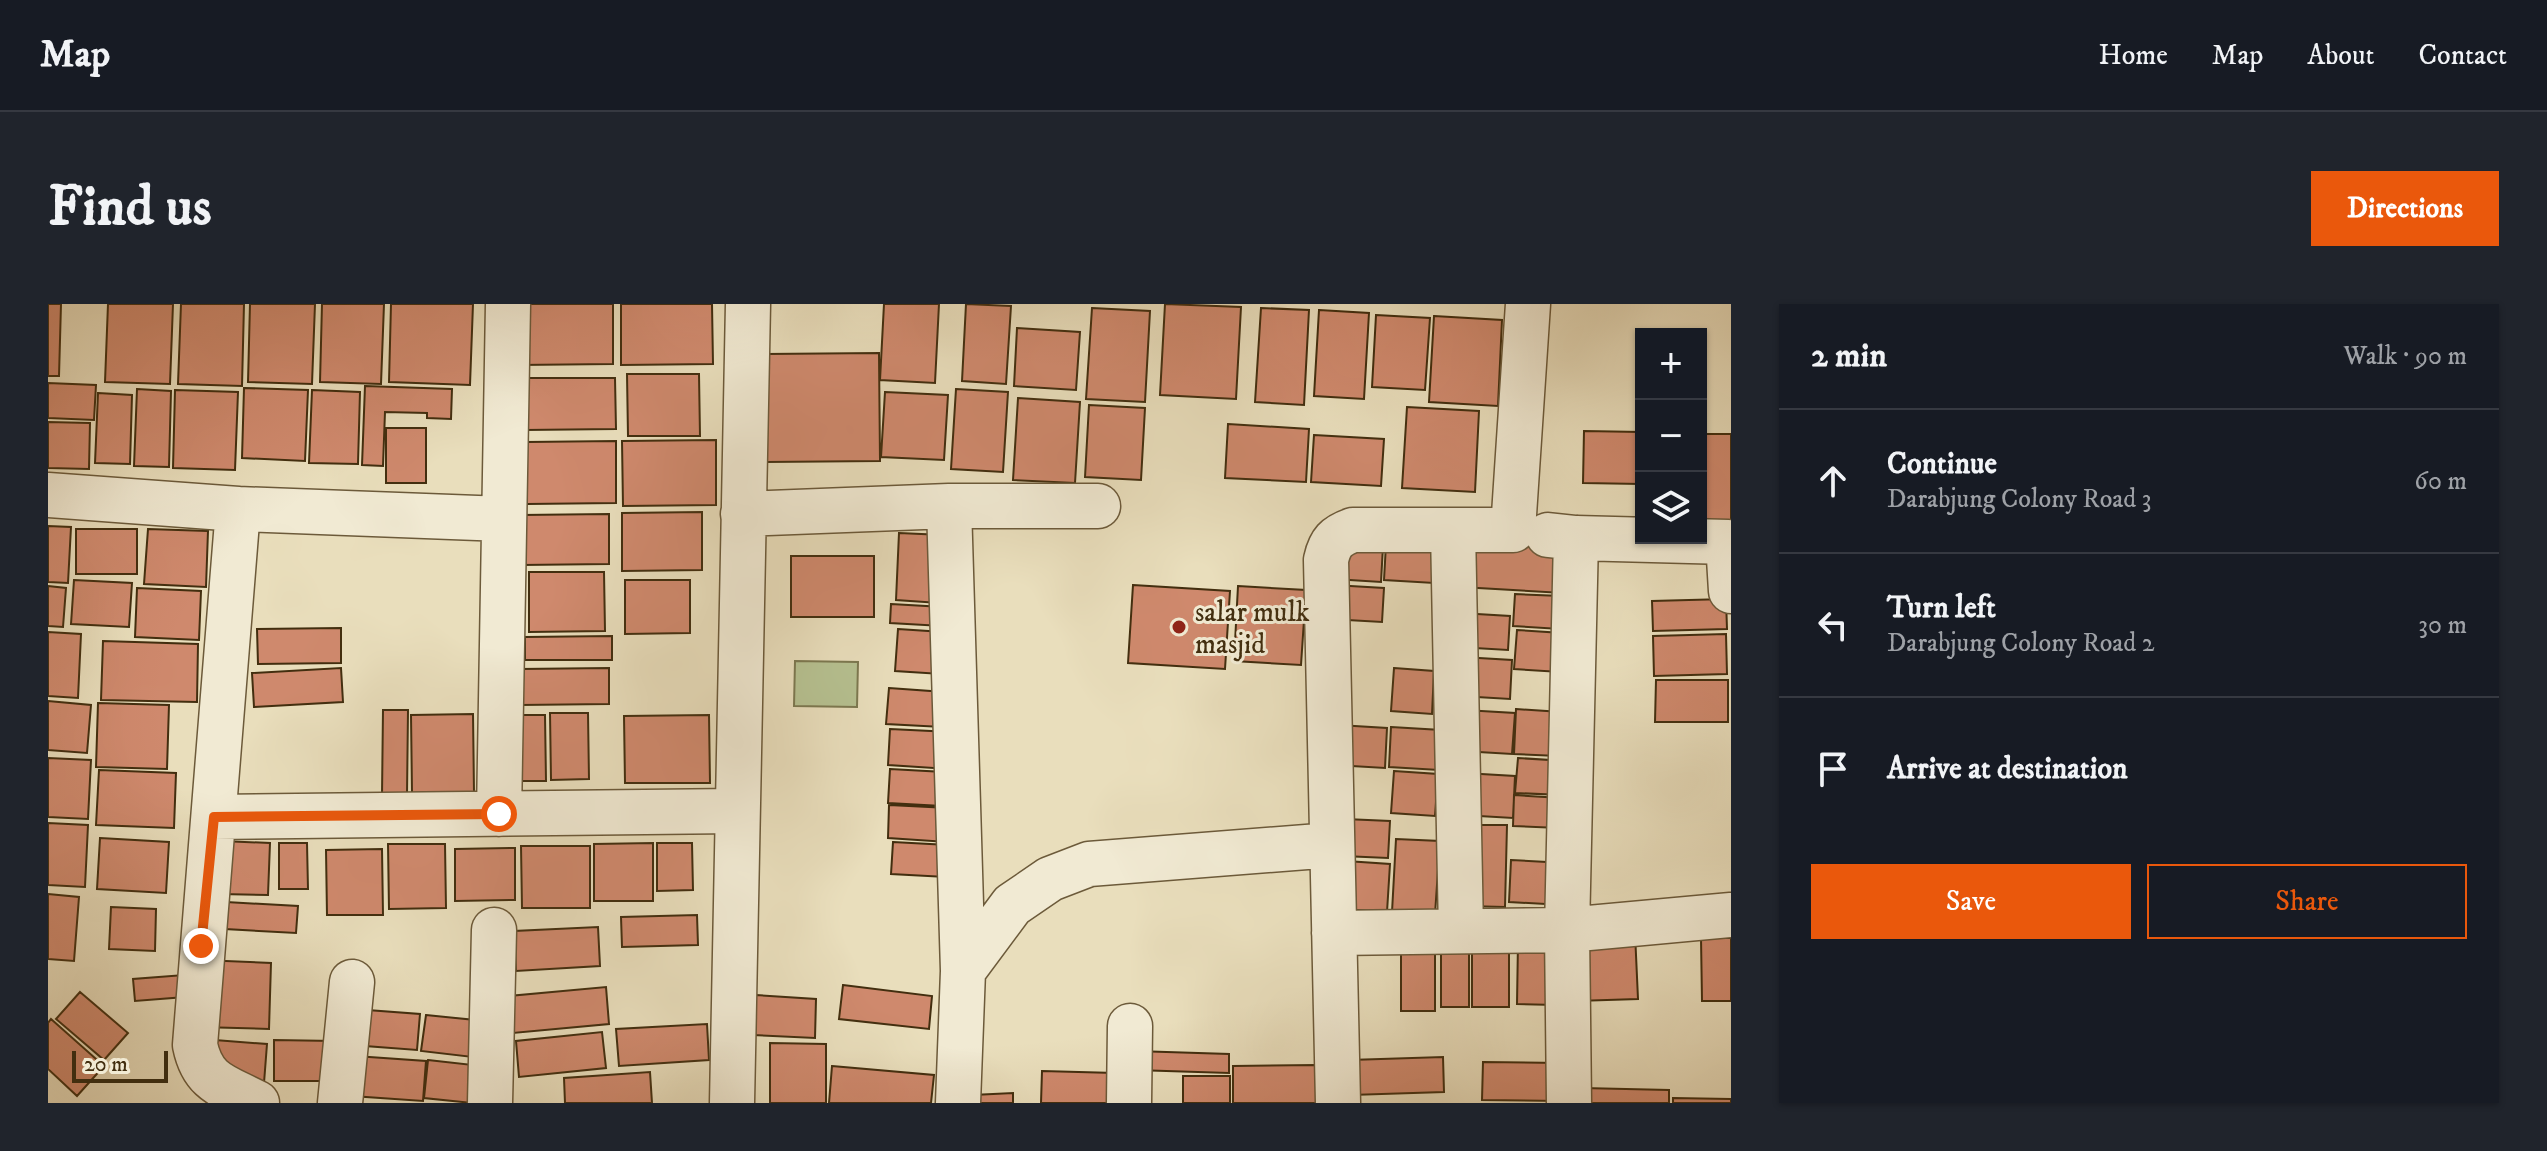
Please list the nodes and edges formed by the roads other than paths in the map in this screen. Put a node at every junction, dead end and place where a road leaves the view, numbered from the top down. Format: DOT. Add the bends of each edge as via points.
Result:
graph roads {
  1 [pos="508,304"];
  2 [pos="748,304"];
  3 [pos="1528,304"];
  4 [pos="48,495"];
  5 [pos="949,506"];
  6 [pos="1098,506"];
  7 [pos="238,509"];
  8 [pos="743,514"];
  9 [pos="504,519"];
  10 [pos="1453,530"];
  11 [pos="1513,530"];
  12 [pos="1576,538"];
  13 [pos="1731,591"];
  14 [pos="736,811"];
  15 [pos="499,814"];
  16 [pos="214,817"];
  17 [pos="1332,845"];
  18 [pos="1731,915"];
  19 [pos="494,930"];
  20 [pos="1567,930"];
  21 [pos="1461,931"];
  22 [pos="1334,933"];
  23 [pos="963,971"];
  24 [pos="352,982"];
  25 [pos="1130,1026"];
  26 [pos="257,1103"];
  27 [pos="340,1103"];
  28 [pos="490,1103"];
  29 [pos="732,1103"];
  30 [pos="958,1103"];
  31 [pos="1129,1103"];
  32 [pos="1338,1103"];
  33 [pos="1569,1103"];
  1 -- 9 [label="street"];
  2 -- 8 [label="street"];
  3 -- 11 [label="street"];
  4 -- 7 [label="street"];
  5 -- 6 [label="street"];
  5 -- 8 [label="street"];
  5 -- 23 [label="street"];
  7 -- 9 [label="street"];
  7 -- 16 [label="street"];
  8 -- 14 [label="street"];
  9 -- 15 [label="street"];
  10 -- 11 [label="street"];
  10 -- 17 [label="street" via="1353,530 1330,545 1326,560"];
  10 -- 21 [label="street"];
  11 -- 12 [label="street"];
  12 -- 13 [label="street" via="1728,542"];
  12 -- 20 [label="street"];
  14 -- 15 [label="street"];
  14 -- 29 [label="street"];
  15 -- 16 [label="street"];
  16 -- 26 [label="street" via="195,1045 207,1077"];
  17 -- 22 [label="street"];
  17 -- 23 [label="street" via="1089,864 1050,879 1012,905"];
  18 -- 20 [label="street"];
  19 -- 28 [label="street"];
  20 -- 21 [label="street"];
  20 -- 33 [label="street"];
  21 -- 22 [label="street"];
  22 -- 32 [label="street"];
  23 -- 30 [label="street"];
  24 -- 27 [label="street"];
  25 -- 31 [label="street"];
}
